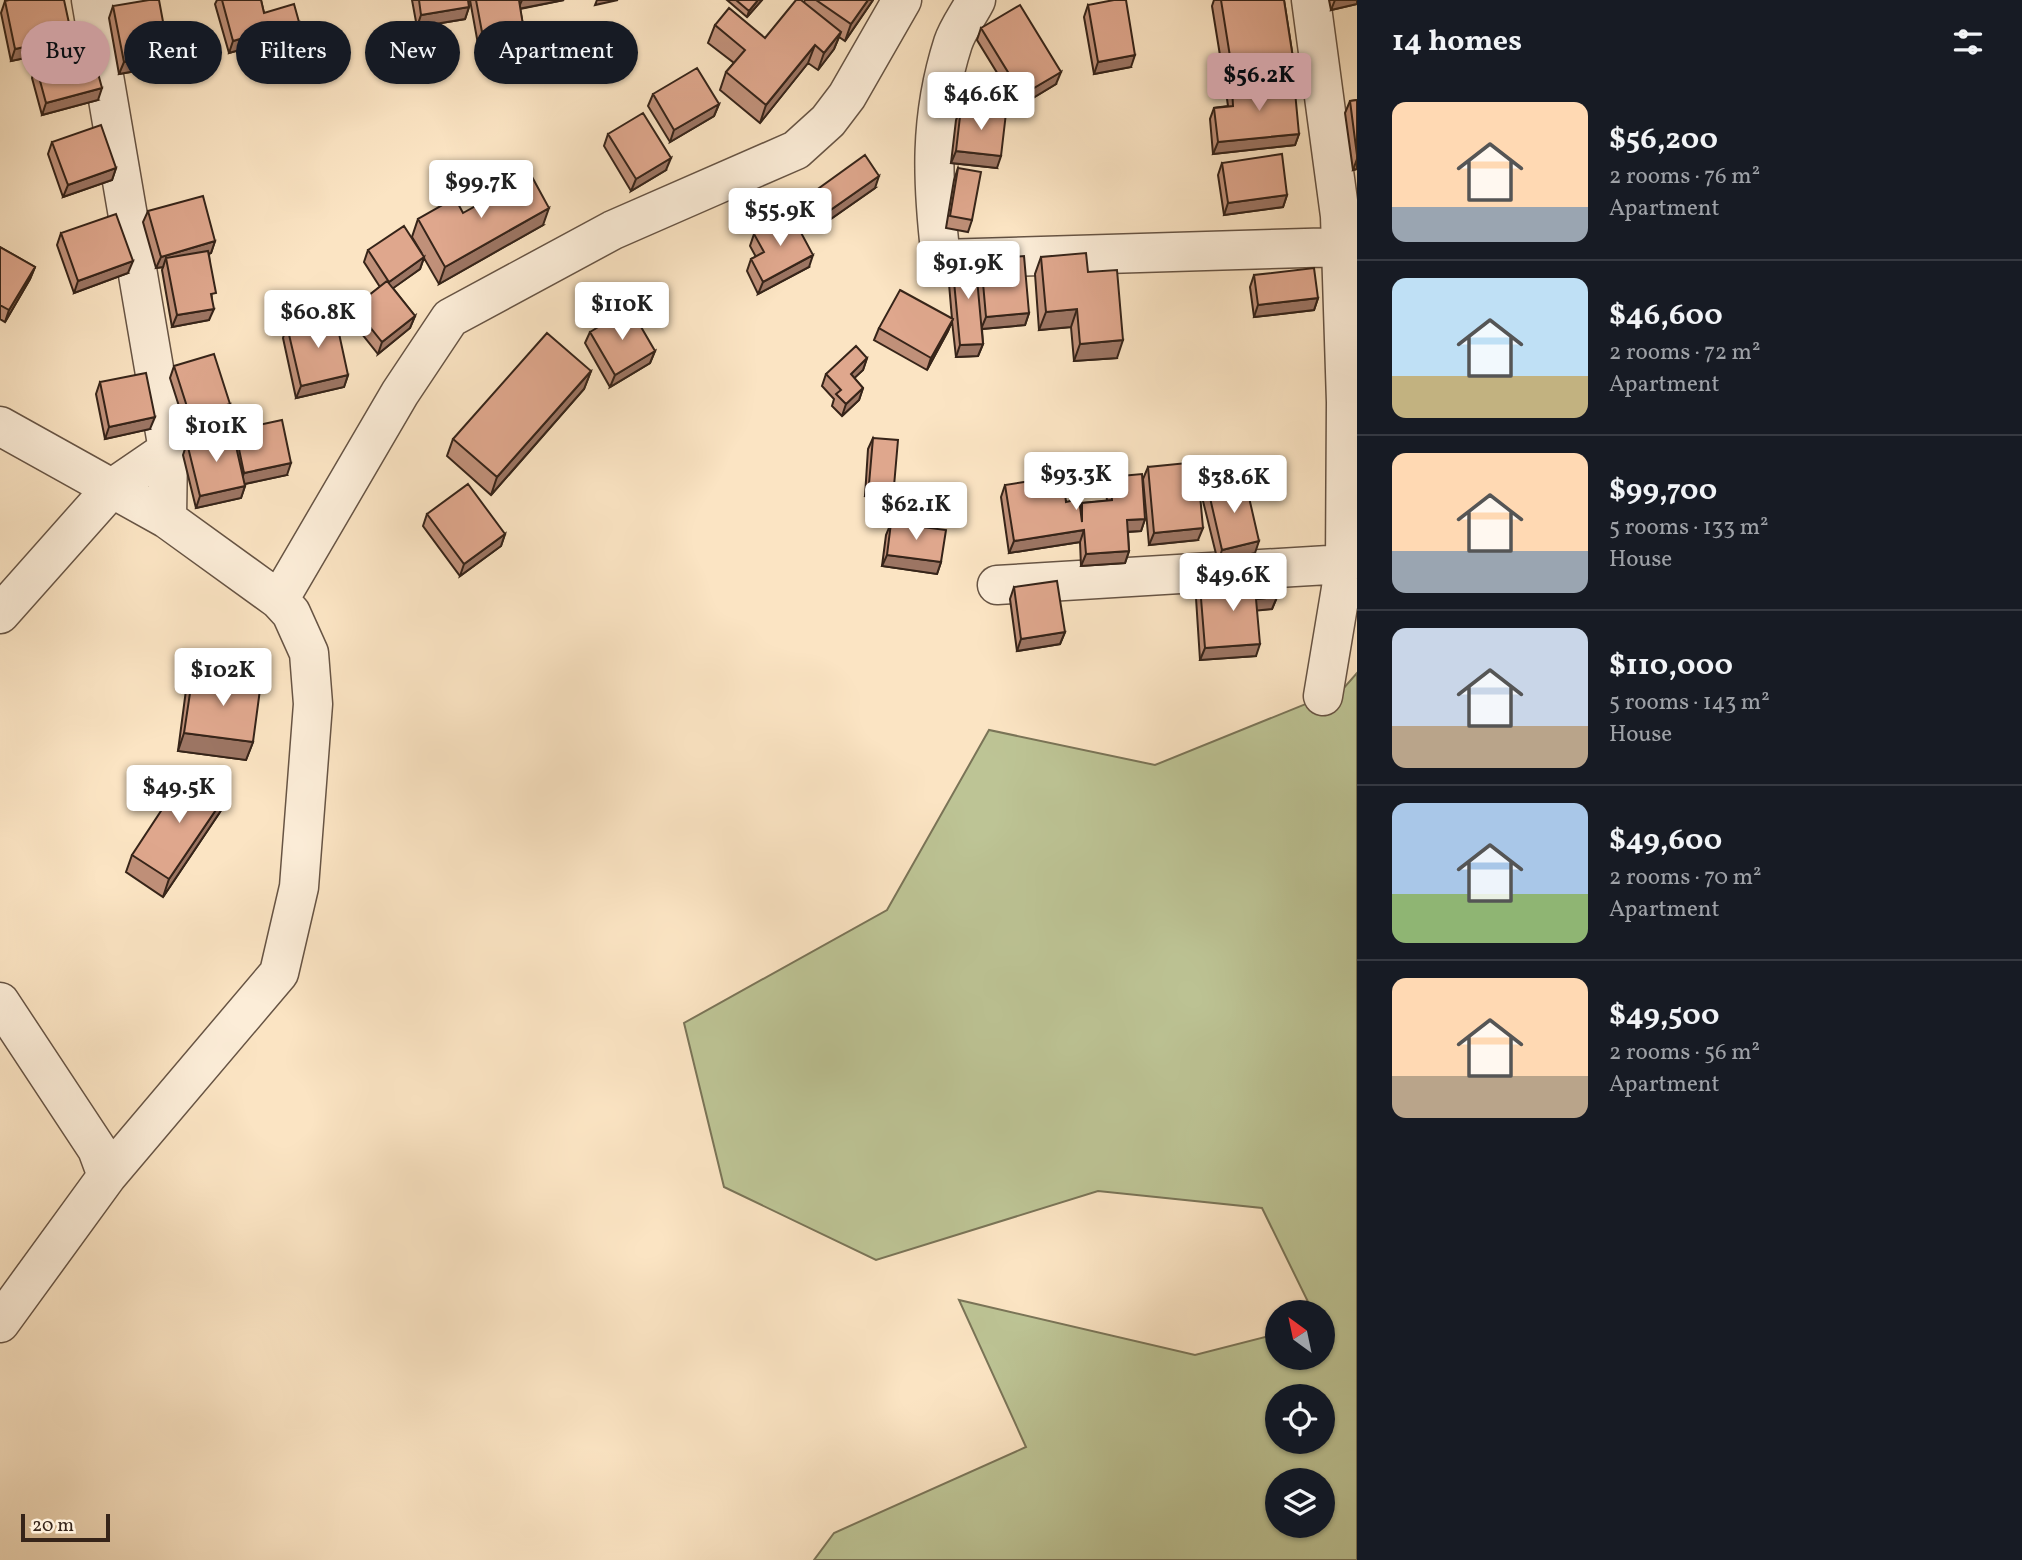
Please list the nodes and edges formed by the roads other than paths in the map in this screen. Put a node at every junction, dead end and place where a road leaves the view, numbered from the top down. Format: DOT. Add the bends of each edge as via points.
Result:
graph roads {
  1 [pos="132,0"];
  2 [pos="902,0"];
  3 [pos="976,0"];
  4 [pos="1311,0"];
  5 [pos="92,2"];
  6 [pos="1346,225"];
  7 [pos="0,426"];
  8 [pos="167,450"];
  9 [pos="111,489"];
  10 [pos="167,519"];
  11 [pos="1346,564"];
  12 [pos="997,585"];
  13 [pos="279,600"];
  14 [pos="0,614"];
  15 [pos="1323,696"];
  16 [pos="0,1002"];
  17 [pos="107,1176"];
  18 [pos="0,1323"];
  1 -- 5 [label="street"];
  2 -- 13 [label="street" via="847,96 796,150 613,230 450,318"];
  3 -- 6 [label="street" via="954,41 938,108 932,180 941,259"];
  4 -- 6 [label="street"];
  5 -- 8 [label="street"];
  6 -- 11 [label="street"];
  7 -- 9 [label="street"];
  8 -- 9 [label="street"];
  8 -- 10 [label="street"];
  9 -- 10 [label="street"];
  9 -- 14 [label="street"];
  10 -- 13 [label="street"];
  11 -- 12 [label="street"];
  11 -- 15 [label="street"];
  13 -- 17 [label="street" via="291,613 309,653 313,704 299,887 279,973"];
  16 -- 17 [label="street" via="97,1149"];
  17 -- 18 [label="street"];
}
